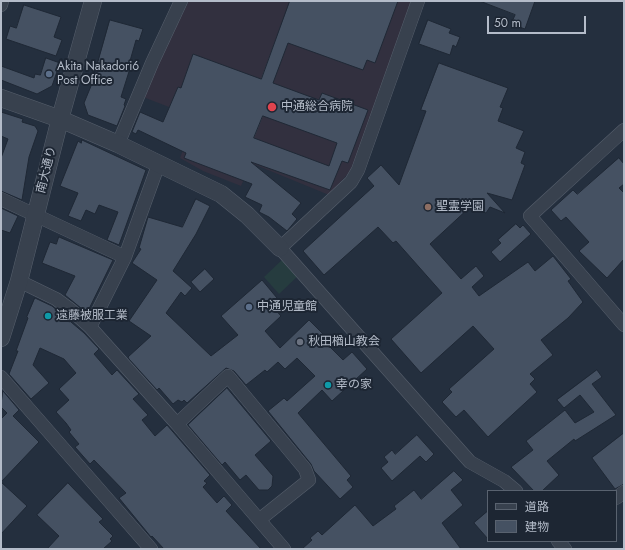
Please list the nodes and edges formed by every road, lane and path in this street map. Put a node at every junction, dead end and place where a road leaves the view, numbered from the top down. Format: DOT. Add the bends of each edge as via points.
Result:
graph roads {
  1 [pos="2,1"];
  2 [pos="94,1"];
  3 [pos="181,1"];
  4 [pos="418,1"];
  5 [pos="1,5"];
  6 [pos="1,98"];
  7 [pos="60,119"];
  8 [pos="624,130"];
  9 [pos="118,144"];
  10 [pos="159,163"];
  11 [pos="1,199"];
  12 [pos="35,215"];
  13 [pos="280,248"];
  14 [pos="125,258"];
  15 [pos="19,281"];
  16 [pos="624,325"];
  17 [pos="90,327"];
  18 [pos="1,338"];
  19 [pos="1,377"];
  20 [pos="177,424"];
  21 [pos="515,490"];
  22 [pos="259,520"];
  23 [pos="151,549"];
  24 [pos="284,549"];
  1 -- 5 [label="street"];
  2 -- 7 [label="street, 南大通り"];
  3 -- 9 [label="street"];
  4 -- 13 [label="street" via="358,170 351,182"];
  6 -- 7 [label="street"];
  7 -- 9 [label="street"];
  7 -- 12 [label="street, 南大通り"];
  8 -- 16 [label="street" via="530,216"];
  9 -- 10 [label="street"];
  10 -- 13 [label="street" via="221,194 247,215"];
  10 -- 14 [label="street"];
  11 -- 12 [label="street"];
  12 -- 14 [label="street"];
  12 -- 15 [label="street, 南大通り"];
  13 -- 21 [label="street" via="470,462"];
  14 -- 17 [label="street"];
  15 -- 17 [label="street" via="56,299"];
  15 -- 18 [label="street, 南大通り"];
  17 -- 20 [label="street"];
  19 -- 23 [label="street"];
  20 -- 22 [label="street"];
  20 -- 22 [label="street" via="228,376 305,470 309,480"];
  22 -- 24 [label="street"];
}
